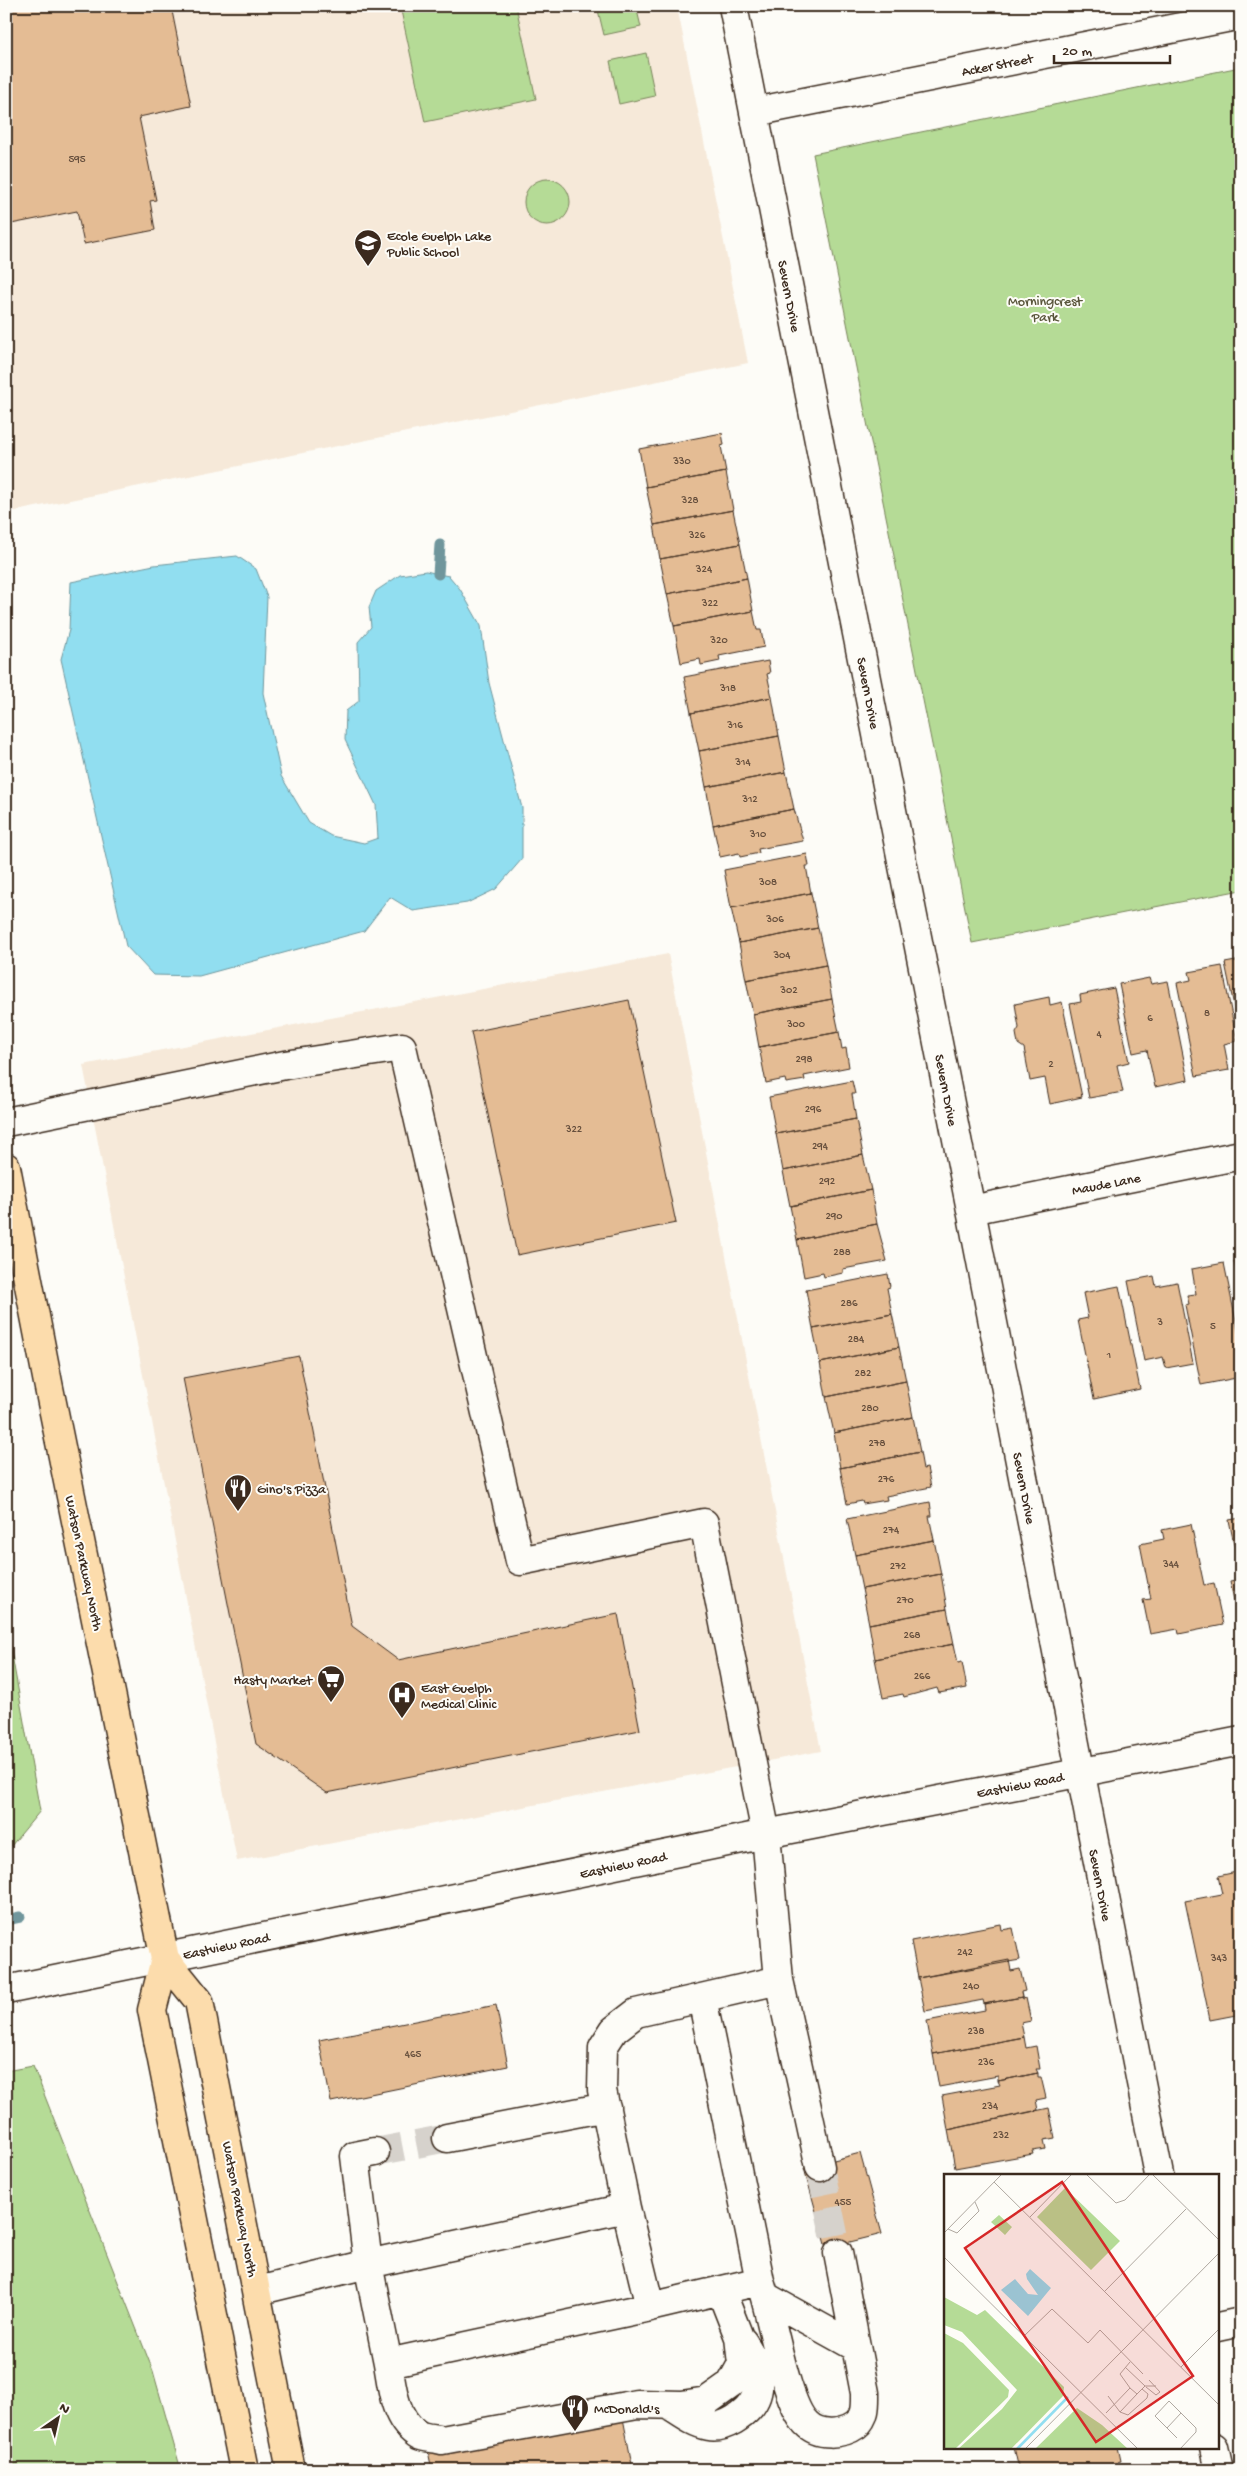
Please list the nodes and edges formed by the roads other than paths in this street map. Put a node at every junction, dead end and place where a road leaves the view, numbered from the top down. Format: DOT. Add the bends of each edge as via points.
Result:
graph roads {
  1 [pos="733,6"];
  2 [pos="1241,15"];
  3 [pos="754,112"];
  4 [pos="6,1122"];
  5 [pos="1241,1156"];
  6 [pos="6,1167"];
  7 [pos="971,1210"];
  8 [pos="1241,1741"];
  9 [pos="1080,1772"];
  10 [pos="766,1834"];
  11 [pos="166,1959"];
  12 [pos="779,1980"];
  13 [pos="6,1990"];
  14 [pos="702,1998"];
  15 [pos="606,2107"];
  16 [pos="447,2138"];
  17 [pos="375,2152"];
  18 [pos="820,2167"];
  19 [pos="1159,2174"];
  20 [pos="626,2208"];
  21 [pos="838,2253"];
  22 [pos="368,2264"];
  23 [pos="763,2289"];
  24 [pos="721,2290"];
  25 [pos="257,2291"];
  26 [pos="650,2307"];
  27 [pos="1241,2322"];
  28 [pos="1220,2327"];
  29 [pos="856,2347"];
  30 [pos="388,2363"];
  31 [pos="1214,2448"];
  32 [pos="244,2470"];
  33 [pos="291,2470"];
  34 [pos="1219,2470"];
  1 -- 3 [label="street, Severn Drive"];
  2 -- 3 [label="street, Acker Street"];
  3 -- 7 [label="street, Severn Drive"];
  4 -- 10 [label="street" via="285,1065 402,1047 520,1561 704,1523"];
  5 -- 7 [label="street, Maude Lane"];
  6 -- 11 [label="main road, Watson Parkway North"];
  7 -- 9 [label="street, Severn Drive"];
  8 -- 9 [label="street, Eastview Road"];
  9 -- 10 [label="street, Eastview Road"];
  9 -- 19 [label="street, Severn Drive"];
  10 -- 11 [label="street, Eastview Road"];
  10 -- 12 [label="street"];
  11 -- 13 [label="street, Eastview Road"];
  11 -- 25 [label="main road, Watson Parkway North" via="199,2001"];
  11 -- 32 [label="main road, Watson Parkway North" via="152,2010"];
  12 -- 14 [label="street"];
  12 -- 18 [label="street"];
  14 -- 15 [label="street" via="636,2014 614,2030 604,2047 602,2090"];
  14 -- 23 [label="street"];
  15 -- 16 [label="street"];
  15 -- 20 [label="street"];
  17 -- 22 [label="street" via="355,2156"];
  20 -- 22 [label="street"];
  20 -- 26 [label="street"];
  21 -- 29 [label="street"];
  22 -- 25 [label="street"];
  22 -- 30 [label="street"];
  23 -- 24 [label="street"];
  23 -- 29 [label="street"];
  23 -- 29 [label="street" via="794,2404 806,2424 822,2433 838,2432 856,2425 866,2410"];
  24 -- 26 [label="street"];
  24 -- 30 [label="street" via="740,2336 742,2364 731,2384 707,2401 637,2404 442,2440 416,2434 402,2418 395,2402"];
  25 -- 33 [label="main road, Watson Parkway North"];
  26 -- 30 [label="street"];
  27 -- 28 [label="street"];
  31 -- 34 [label="street"];
}
